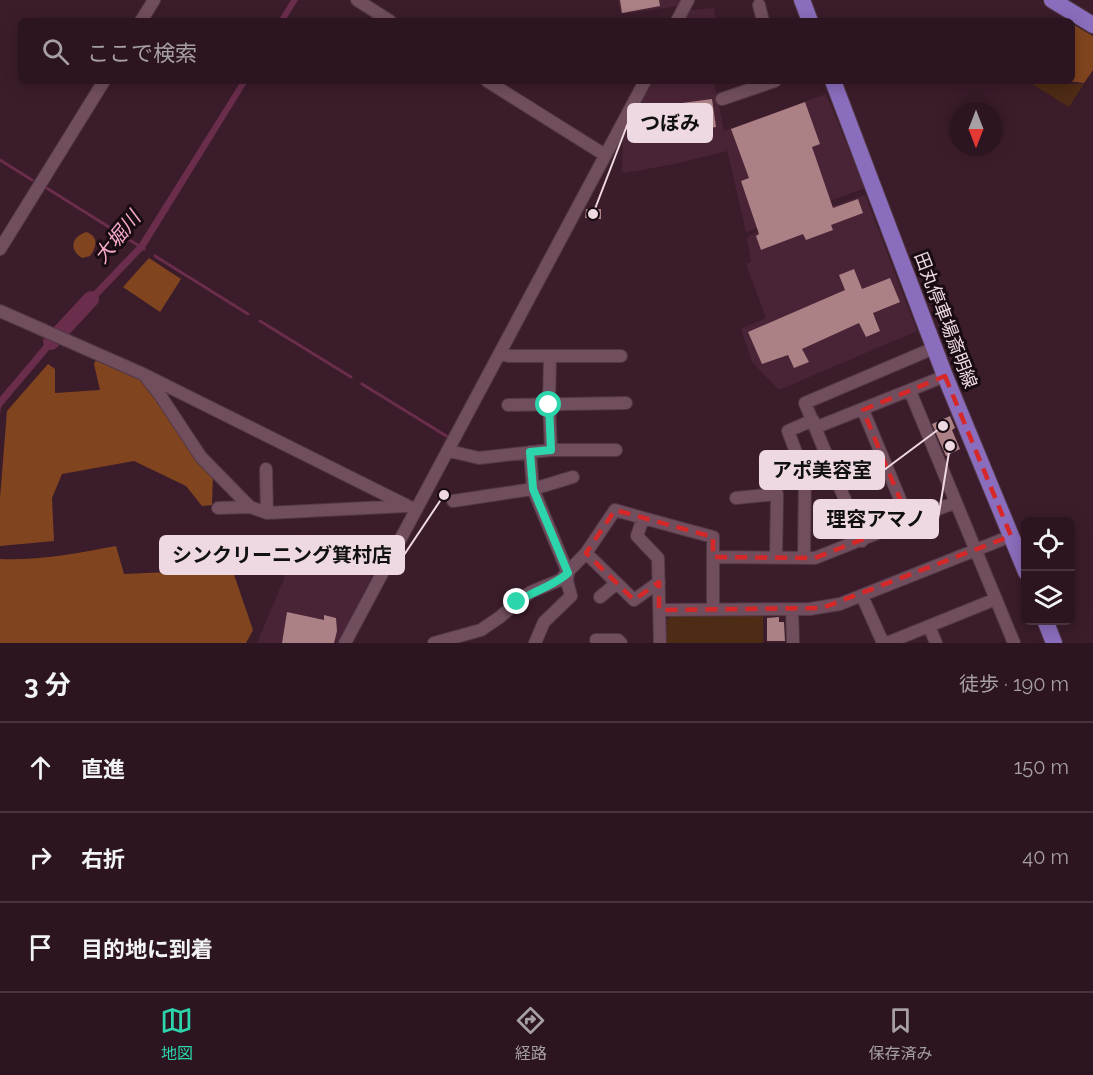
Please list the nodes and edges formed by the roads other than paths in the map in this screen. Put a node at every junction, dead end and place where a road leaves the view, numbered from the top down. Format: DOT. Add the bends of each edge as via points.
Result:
graph roads {
  1 [pos="154,0"];
  2 [pos="357,0"];
  3 [pos="688,0"];
  4 [pos="802,0"];
  5 [pos="1062,2"];
  6 [pos="759,5"];
  7 [pos="143,18"];
  8 [pos="385,18"];
  9 [pos="679,18"];
  10 [pos="763,18"];
  11 [pos="809,18"];
  12 [pos="1093,26"];
  13 [pos="102,84"];
  14 [pos="492,84"];
  15 [pos="643,84"];
  16 [pos="834,84"];
  17 [pos="743,86"];
  18 [pos="722,99"];
  19 [pos="605,155"];
  20 [pos="0,249"];
  21 [pos="0,311"];
  22 [pos="934,348"];
  23 [pos="501,352"];
  24 [pos="550,356"];
  25 [pos="621,356"];
  26 [pos="143,374"];
  27 [pos="945,376"];
  28 [pos="910,391"];
  29 [pos="626,403"];
  30 [pos="508,405"];
  31 [pos="549,405"];
  32 [pos="863,410"];
  33 [pos="815,424"];
  34 [pos="551,450"];
  35 [pos="616,450"];
  36 [pos="449,451"];
  37 [pos="530,452"];
  38 [pos="266,469"];
  39 [pos="573,477"];
  40 [pos="533,489"];
  41 [pos="736,498"];
  42 [pos="453,501"];
  43 [pos="956,502"];
  44 [pos="250,507"];
  45 [pos="218,508"];
  46 [pos="412,508"];
  47 [pos="267,513"];
  48 [pos="643,518"];
  49 [pos="909,521"];
  50 [pos="1011,536"];
  51 [pos="862,541"];
  52 [pos="975,549"];
  53 [pos="586,553"];
  54 [pos="713,557"];
  55 [pos="804,557"];
  56 [pos="776,558"];
  57 [pos="1026,571"];
  58 [pos="568,573"];
  59 [pos="659,582"];
  60 [pos="617,583"];
  61 [pos="862,596"];
  62 [pos="600,597"];
  63 [pos="996,598"];
  64 [pos="713,609"];
  65 [pos="792,609"];
  66 [pos="659,610"];
  67 [pos="1047,625"];
  68 [pos="929,626"];
  69 [pos="481,630"];
  70 [pos="596,640"];
  71 [pos="345,643"];
  72 [pos="434,643"];
  73 [pos="483,643"];
  74 [pos="535,643"];
  75 [pos="621,643"];
  76 [pos="660,643"];
  77 [pos="793,643"];
  78 [pos="885,643"];
  79 [pos="936,643"];
  80 [pos="1014,643"];
  81 [pos="1054,643"];
  1 -- 7 [label="street"];
  2 -- 8 [label="street"];
  3 -- 9 [label="street"];
  4 -- 11 [label="main road"];
  5 -- 12 [label="main road"];
  6 -- 10 [label="street"];
  13 -- 20 [label="street"];
  14 -- 19 [label="street"];
  15 -- 19 [label="street"];
  16 -- 22 [label="main road, 田丸停車場斎明線"];
  17 -- 18 [label="street"];
  19 -- 23 [label="street"];
  21 -- 26 [label="street"];
  22 -- 27 [label="main road, 田丸停車場斎明線"];
  22 -- 33 [label="street" via="806,403"];
  23 -- 24 [label="street" via="508,356"];
  23 -- 36 [label="street"];
  24 -- 25 [label="street"];
  24 -- 31 [label="street"];
  26 -- 44 [label="street" via="201,457"];
  26 -- 46 [label="street"];
  27 -- 28 [label="street"];
  27 -- 50 [label="main road, 田丸停車場斎明線"];
  28 -- 32 [label="street"];
  28 -- 43 [label="street"];
  29 -- 31 [label="street"];
  30 -- 31 [label="street"];
  31 -- 34 [label="street"];
  32 -- 33 [label="street"];
  32 -- 49 [label="street"];
  33 -- 51 [label="street"];
  33 -- 55 [label="street" via="788,431 805,476"];
  34 -- 35 [label="street"];
  34 -- 37 [label="street"];
  36 -- 37 [label="street" via="479,458"];
  36 -- 46 [label="street"];
  37 -- 40 [label="street"];
  38 -- 47 [label="street"];
  39 -- 40 [label="street"];
  40 -- 42 [label="street"];
  40 -- 58 [label="street"];
  41 -- 56 [label="street" via="777,494"];
  43 -- 49 [label="street"];
  43 -- 52 [label="street"];
  44 -- 45 [label="street"];
  44 -- 47 [label="street"];
  46 -- 47 [label="street"];
  46 -- 71 [label="street"];
  48 -- 53 [label="street" via="615,510"];
  48 -- 54 [label="street" via="713,537"];
  48 -- 59 [label="street" via="637,537 658,558"];
  49 -- 51 [label="street"];
  50 -- 52 [label="street"];
  50 -- 57 [label="main road, 田丸停車場斎明線"];
  51 -- 55 [label="street" via="822,556"];
  52 -- 61 [label="street"];
  52 -- 63 [label="street"];
  53 -- 58 [label="street"];
  53 -- 60 [label="street"];
  54 -- 56 [label="street"];
  54 -- 64 [label="street"];
  55 -- 56 [label="street"];
  58 -- 69 [label="street" via="531,592"];
  58 -- 74 [label="street" via="571,596 544,622"];
  59 -- 60 [label="street" via="634,600"];
  59 -- 66 [label="street"];
  60 -- 62 [label="street"];
  61 -- 65 [label="street" via="831,606"];
  61 -- 78 [label="street"];
  63 -- 68 [label="street"];
  63 -- 80 [label="street"];
  64 -- 65 [label="street"];
  64 -- 66 [label="street"];
  65 -- 77 [label="street"];
  66 -- 76 [label="street"];
  67 -- 81 [label="main road"];
  68 -- 78 [label="street"];
  68 -- 79 [label="street"];
  69 -- 72 [label="street"];
  69 -- 73 [label="street"];
  70 -- 75 [label="street"];
}
